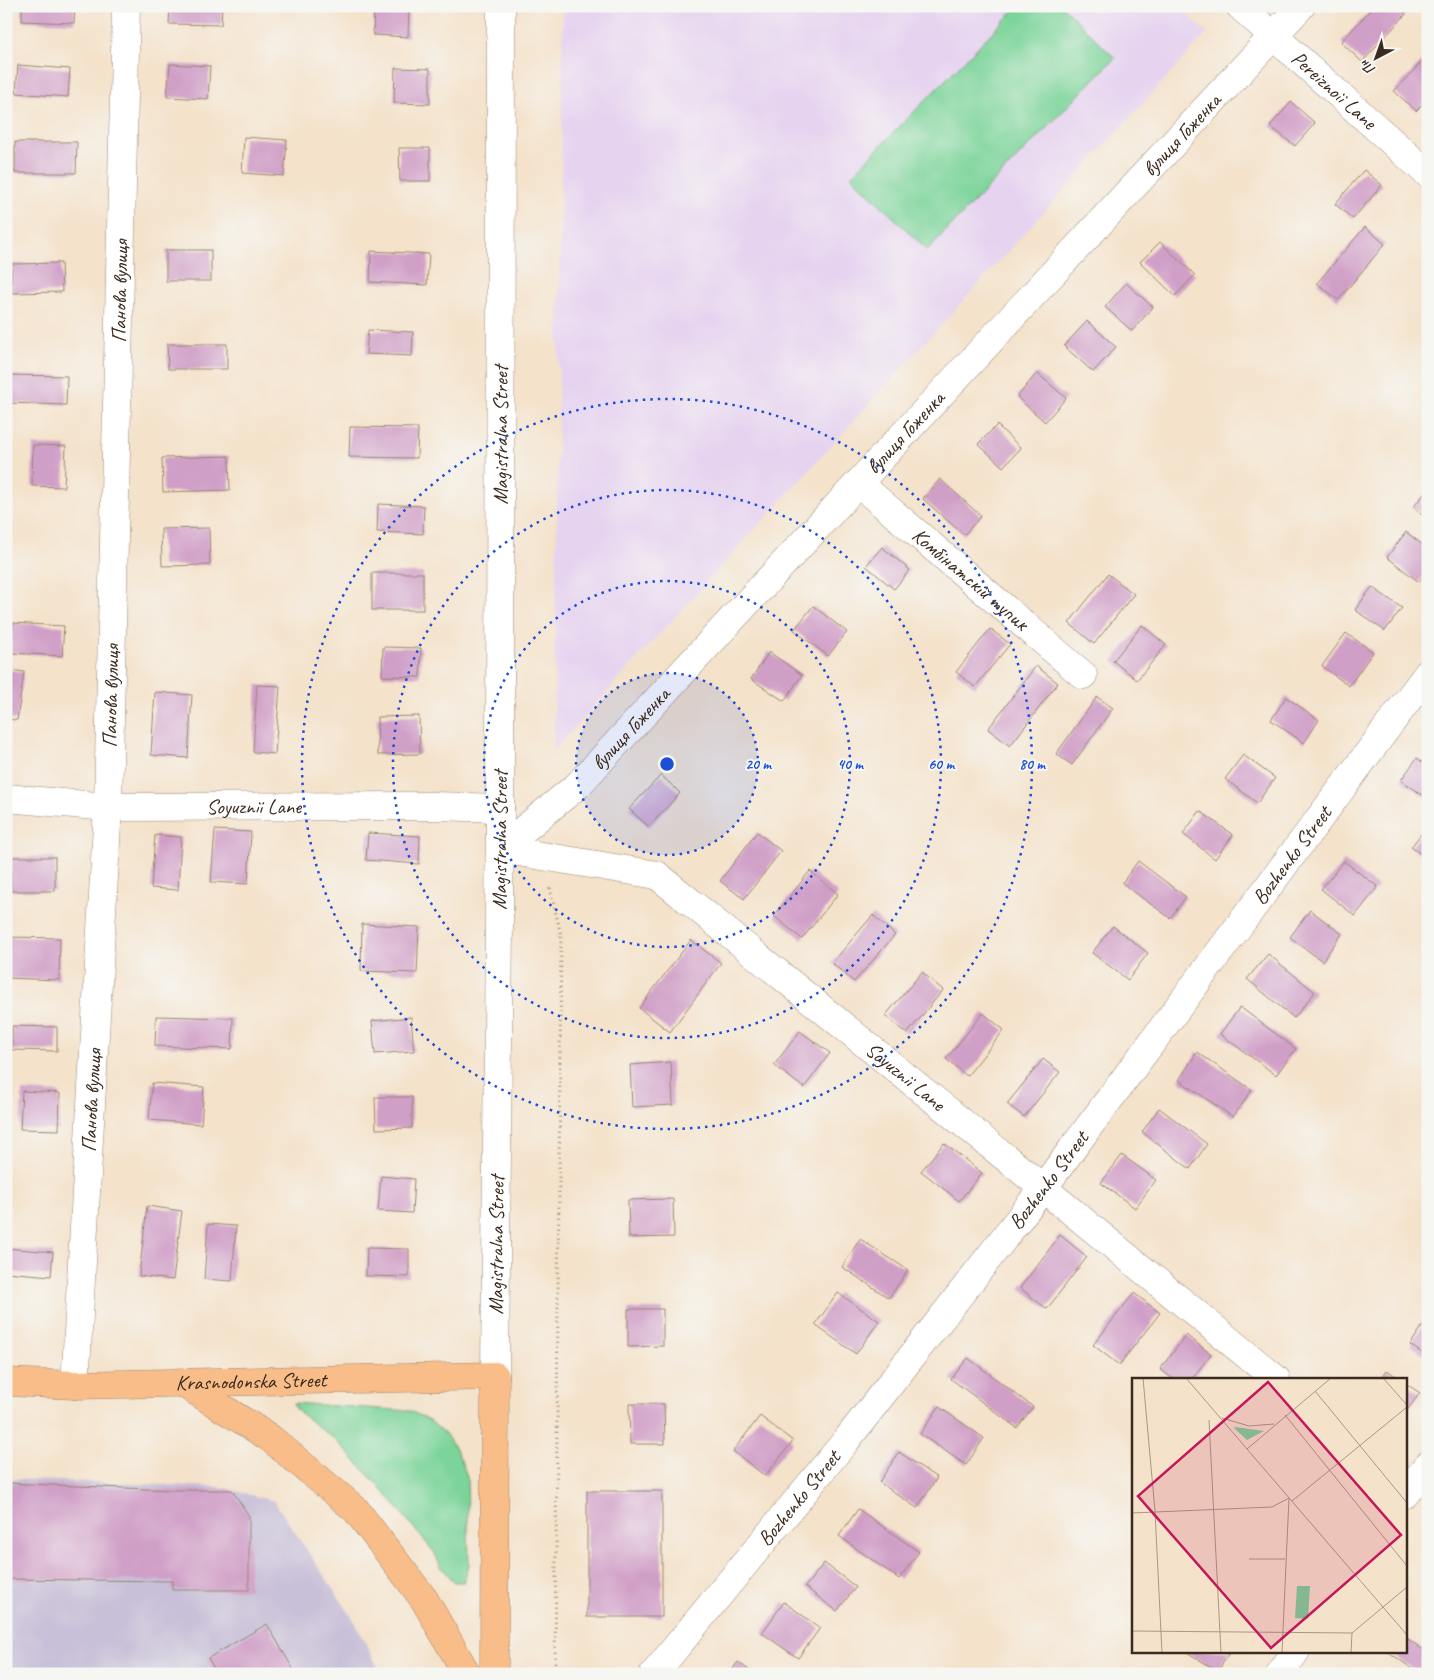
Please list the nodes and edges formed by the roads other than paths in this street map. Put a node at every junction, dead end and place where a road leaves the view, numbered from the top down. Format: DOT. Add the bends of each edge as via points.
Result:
graph roads {
  1 [pos="126,6"];
  2 [pos="501,6"];
  3 [pos="1240,6"];
  4 [pos="1301,6"];
  5 [pos="1274,36"];
  6 [pos="1428,174"];
  7 [pos="858,483"];
  8 [pos="1428,673"];
  9 [pos="1083,675"];
  10 [pos="6,798"];
  11 [pos="108,807"];
  12 [pos="500,808"];
  13 [pos="500,848"];
  14 [pos="1044,1188"];
  15 [pos="495,1376"];
  16 [pos="1275,1378"];
  17 [pos="6,1382"];
  18 [pos="181,1382"];
  19 [pos="75,1385"];
  20 [pos="1428,1464"];
  21 [pos="1412,1492"];
  22 [pos="1295,1652"];
  23 [pos="467,1674"];
  24 [pos="494,1674"];
  25 [pos="654,1674"];
  26 [pos="1280,1674"];
  1 -- 11 [label="street, Панова вулиця"];
  2 -- 12 [label="street, Magistralna Street"];
  3 -- 5 [label="street, Pereiznoii Lane"];
  4 -- 5 [label="street, вулиця Гоженка"];
  5 -- 6 [label="street, Pereiznoii Lane"];
  5 -- 7 [label="street, вулиця Гоженка"];
  7 -- 9 [label="street, Комбінатскій тупик"];
  7 -- 13 [label="street, вулиця Гоженка" via="578,784"];
  8 -- 14 [label="street, Bozhenko Street"];
  10 -- 11 [label="street, Soyuznii Lane"];
  11 -- 12 [label="street, Soyuznii Lane"];
  11 -- 19 [label="street, Панова вулиця"];
  12 -- 13 [label="street, Magistralna Street"];
  13 -- 14 [label="street, Soyuznii Lane" via="657,875"];
  13 -- 15 [label="street, Magistralna Street"];
  14 -- 16 [label="street, Soyuznii Lane"];
  14 -- 25 [label="street, Bozhenko Street" via="845,1442"];
  15 -- 18 [label="main road, Krasnodonska Street"];
  15 -- 24 [label="main road, Magistralna Street"];
  17 -- 19 [label="main road, Krasnodonska Street"];
  18 -- 19 [label="main road, Krasnodonska Street"];
  18 -- 23 [label="main road" via="270,1438 356,1510 424,1599"];
  20 -- 21 [label="street"];
  22 -- 26 [label="street"];
}
